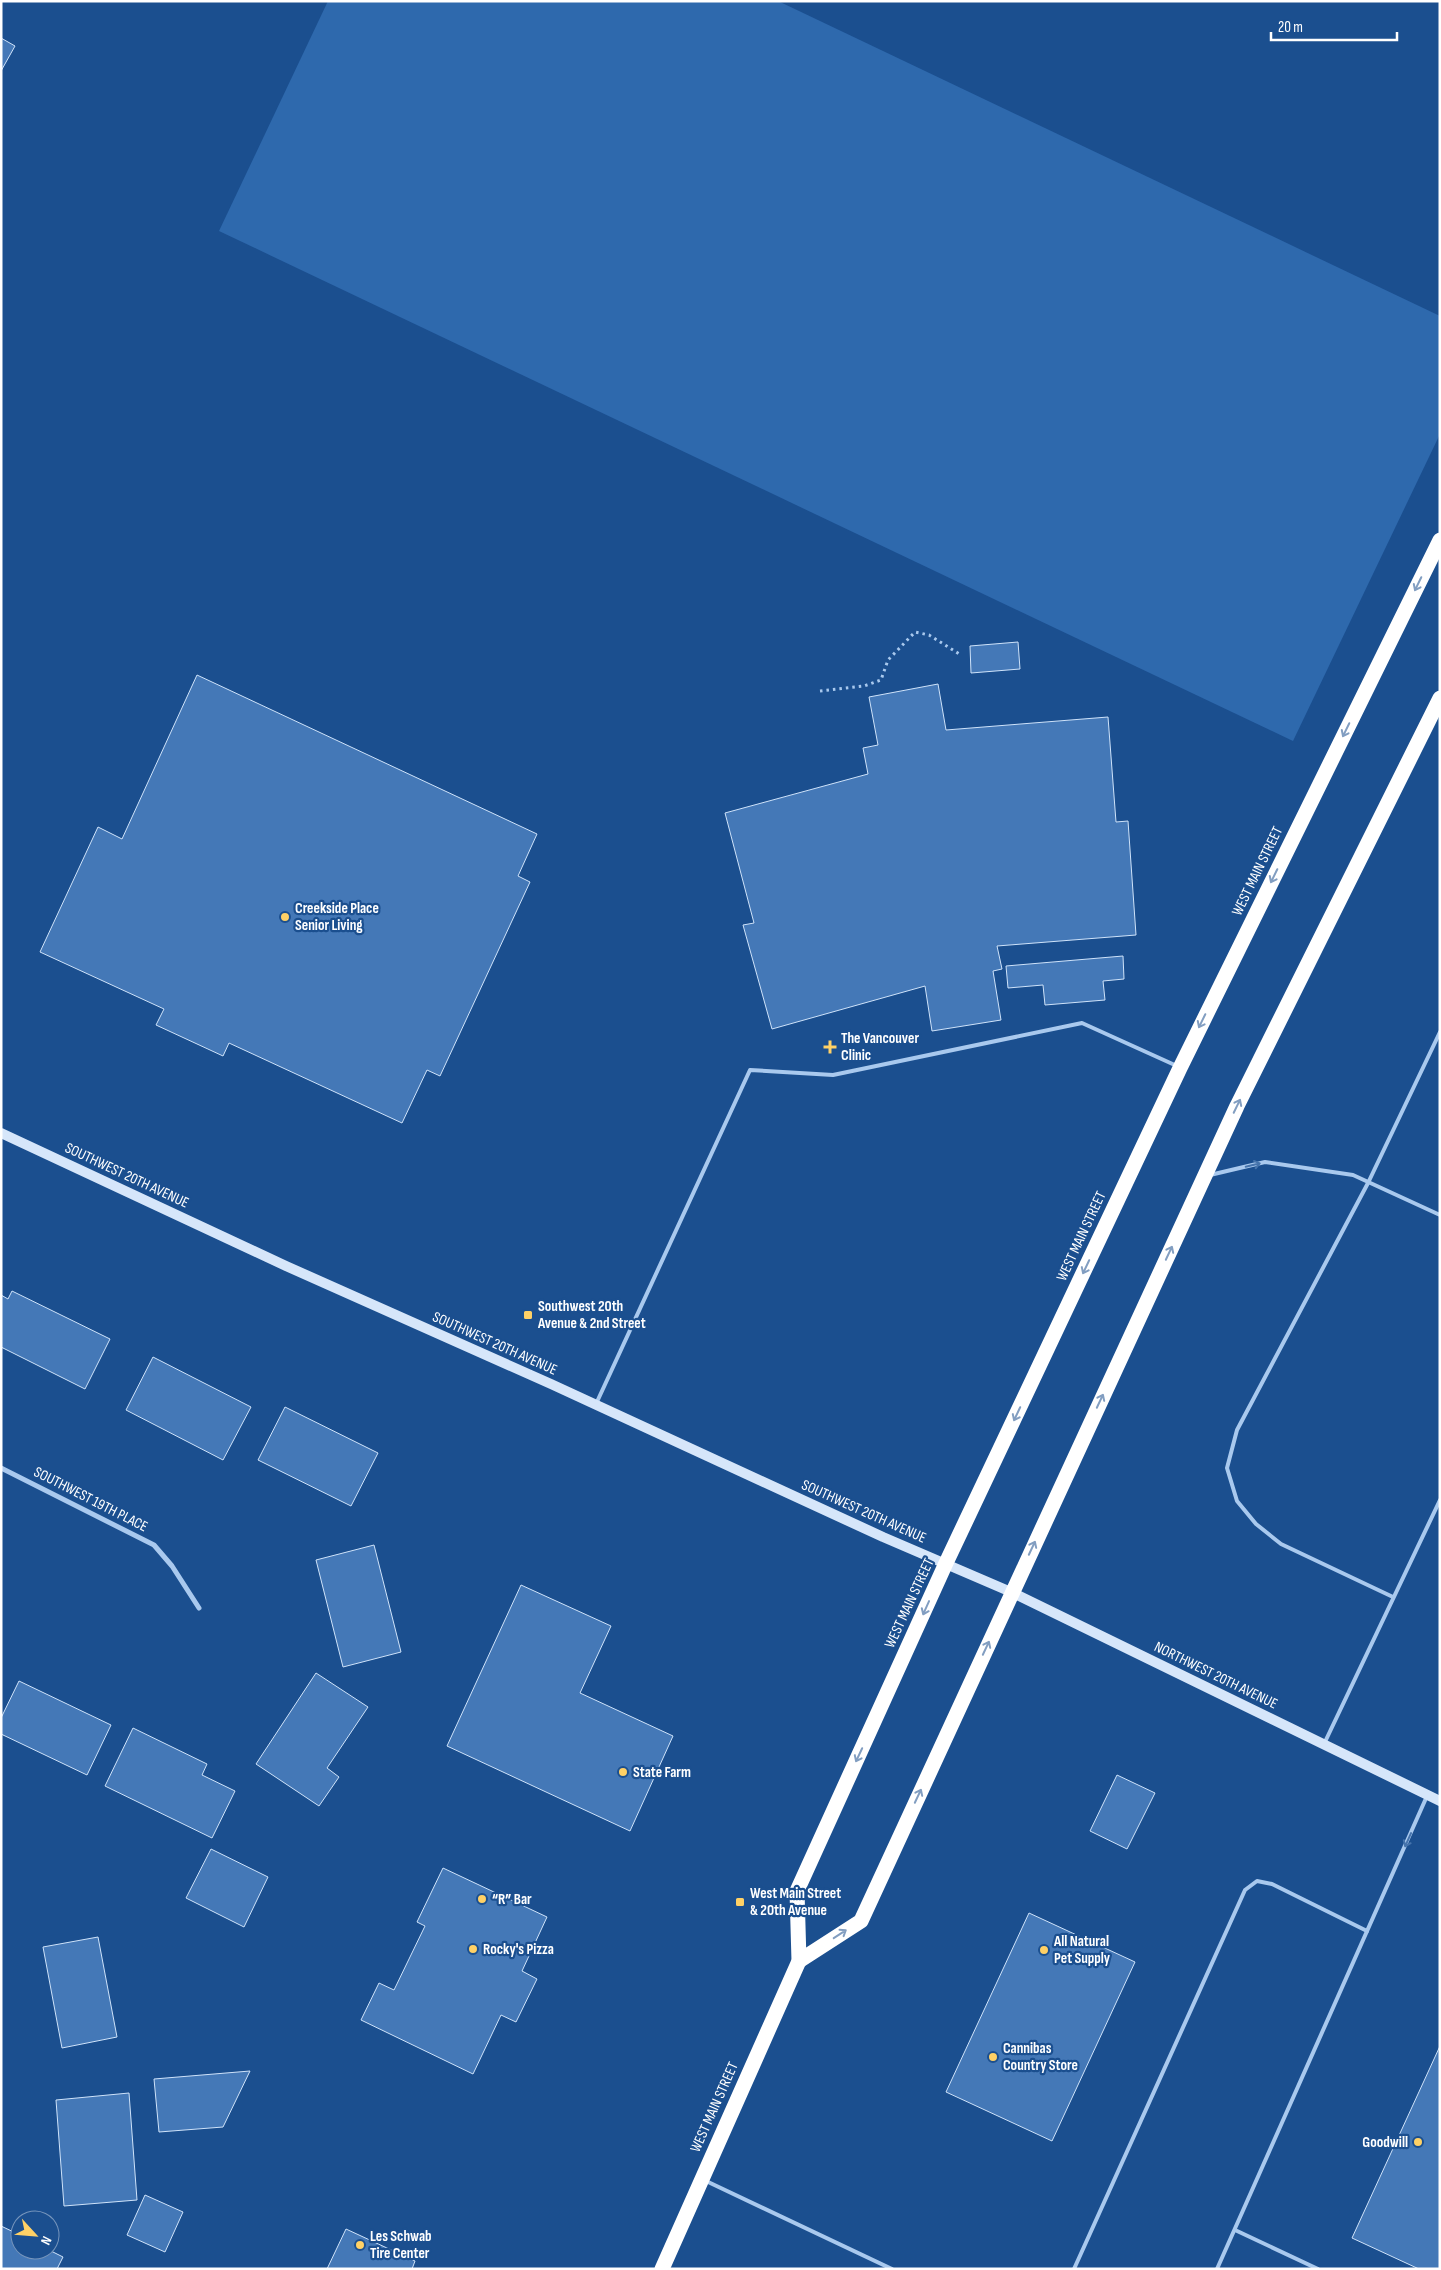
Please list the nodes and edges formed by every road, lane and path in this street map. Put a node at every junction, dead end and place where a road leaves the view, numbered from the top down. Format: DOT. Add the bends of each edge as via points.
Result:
graph roads {
  1 [pos="1440,540"];
  2 [pos="961,656"];
  3 [pos="820,691"];
  4 [pos="1440,698"];
  5 [pos="1440,1032"];
  6 [pos="1180,1068"];
  7 [pos="1,1133"];
  8 [pos="1205,1176"];
  9 [pos="1368,1183"];
  10 [pos="1440,1215"];
  11 [pos="596,1404"];
  12 [pos="1,1468"];
  13 [pos="1440,1500"];
  14 [pos="946,1563"];
  15 [pos="978,1577"];
  16 [pos="1011,1592"];
  17 [pos="1393,1597"];
  18 [pos="199,1608"];
  19 [pos="1324,1744"];
  20 [pos="1428,1795"];
  21 [pos="1440,1801"];
  22 [pos="1367,1931"];
  23 [pos="799,1961"];
  24 [pos="701,2179"];
  25 [pos="1234,2230"];
  26 [pos="662,2269"];
  27 [pos="892,2269"];
  28 [pos="1074,2269"];
  29 [pos="1217,2269"];
  30 [pos="1318,2269"];
  1 -- 6 [label="highway, WEST MAIN STREET, one-way"];
  2 -- 3 [label="path" via="929,635 915,632 888,660 880,680 864,686"];
  8 -- 4 [label="highway, one-way"];
  5 -- 9 [label="lane"];
  6 -- 11 [label="lane" via="1082,1023 833,1076 750,1070"];
  6 -- 14 [label="highway, WEST MAIN STREET, one-way"];
  7 -- 11 [label="street, SOUTHWEST 20TH AVENUE" via="286,1266"];
  8 -- 9 [label="lane, one-way" via="1265,1162 1353,1175"];
  16 -- 8 [label="highway, one-way"];
  9 -- 10 [label="lane"];
  9 -- 17 [label="lane" via="1237,1430 1227,1468 1237,1501 1256,1524 1281,1544"];
  11 -- 14 [label="street, SOUTHWEST 20TH AVENUE"];
  12 -- 18 [label="street, SOUTHWEST 19TH PLACE" via="154,1545"];
  13 -- 17 [label="lane"];
  14 -- 15 [label="street, SOUTHWEST 20TH AVENUE"];
  14 -- 23 [label="highway, WEST MAIN STREET, one-way" via="797,1891"];
  15 -- 16 [label="street, NORTHWEST 20TH AVENUE"];
  16 -- 19 [label="street, NORTHWEST 20TH AVENUE"];
  23 -- 16 [label="highway, one-way" via="861,1921"];
  17 -- 19 [label="lane"];
  19 -- 20 [label="street, NORTHWEST 20TH AVENUE"];
  20 -- 21 [label="street, NORTHWEST 20TH AVENUE"];
  20 -- 22 [label="lane, one-way"];
  22 -- 25 [label="lane"];
  22 -- 28 [label="lane" via="1272,1884 1257,1881 1246,1890"];
  23 -- 24 [label="highway, WEST MAIN STREET"];
  24 -- 26 [label="highway, WEST MAIN STREET"];
  24 -- 27 [label="lane"];
  25 -- 29 [label="lane"];
  25 -- 30 [label="lane"];
}
